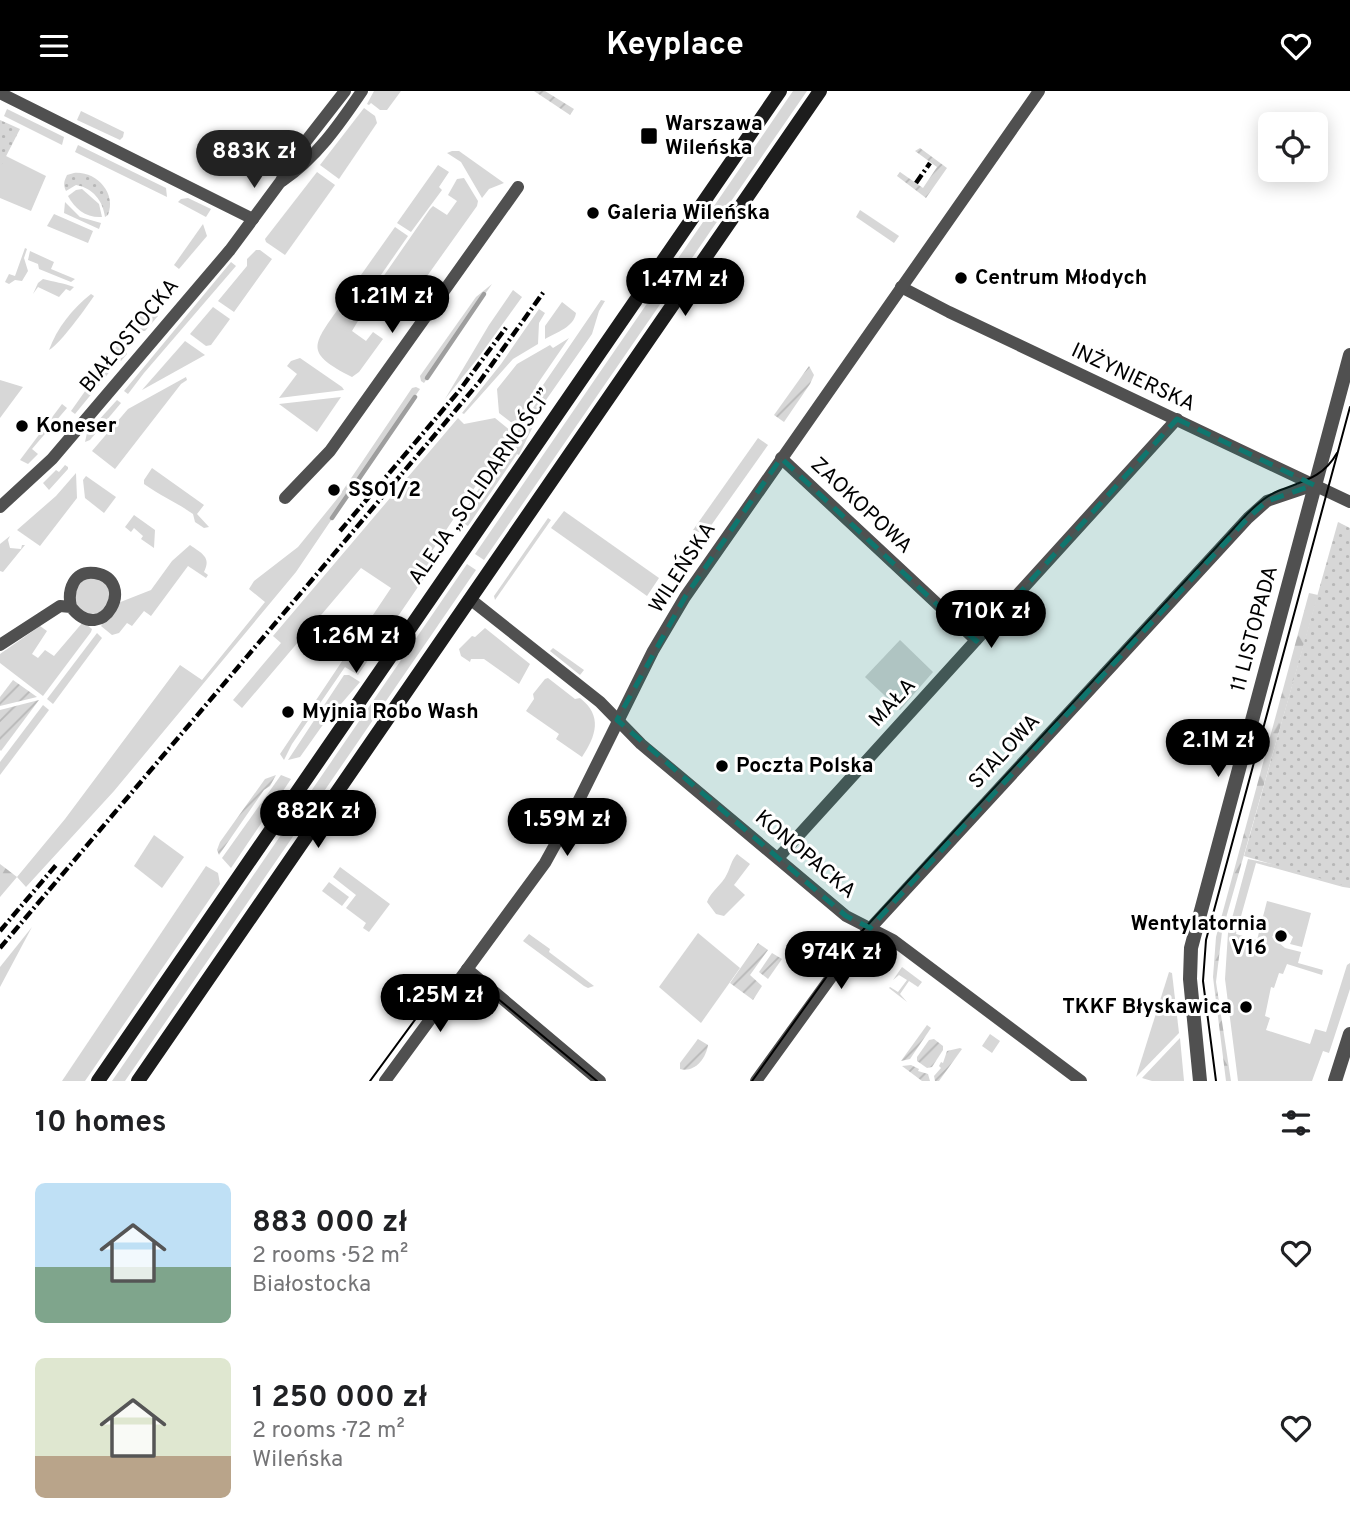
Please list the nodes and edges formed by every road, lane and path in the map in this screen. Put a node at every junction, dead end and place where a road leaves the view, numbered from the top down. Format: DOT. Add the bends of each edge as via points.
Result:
graph roads {
  1 [pos="345,91"];
  2 [pos="362,91"];
  3 [pos="780,91"];
  4 [pos="820,91"];
  5 [pos="1039,91"];
  6 [pos="0,93"];
  7 [pos="281,181"];
  8 [pos="518,187"];
  9 [pos="253,219"];
  10 [pos="901,286"];
  11 [pos="1350,355"];
  12 [pos="1177,419"];
  13 [pos="781,458"];
  14 [pos="1314,485"];
  15 [pos="285,499"];
  16 [pos="1350,502"];
  17 [pos="0,507"];
  18 [pos="470,599"];
  19 [pos="71,607"];
  20 [pos="976,641"];
  21 [pos="0,645"];
  22 [pos="617,720"];
  23 [pos="779,857"];
  24 [pos="870,927"];
  25 [pos="467,969"];
  26 [pos="1350,1034"];
  27 [pos="98,1081"];
  28 [pos="138,1081"];
  29 [pos="385,1081"];
  30 [pos="600,1081"];
  31 [pos="756,1081"];
  32 [pos="1080,1081"];
  33 [pos="1200,1081"];
  34 [pos="1335,1081"];
  1 -- 7 [label="street, BIAŁOSTOCKA" via="292,159"];
  2 -- 7 [label="street, BIAŁOSTOCKA" via="303,166"];
  3 -- 27 [label="main road, ALEJA „SOLIDARNOŚCI”"];
  4 -- 18 [label="main road"];
  5 -- 10 [label="street, WILEŃSKA"];
  6 -- 9 [label="street"];
  7 -- 9 [label="street, BIAŁOSTOCKA"];
  8 -- 15 [label="street" via="330,451"];
  9 -- 17 [label="street, BIAŁOSTOCKA" via="52,459"];
  10 -- 12 [label="street, INŻYNIERSKA"];
  10 -- 13 [label="street, WILEŃSKA"];
  11 -- 14 [label="street, 11 LISTOPADA"];
  12 -- 14 [label="street, INŻYNIERSKA"];
  12 -- 20 [label="street, MAŁA"];
  13 -- 20 [label="street, ZAOKOPOWA"];
  13 -- 22 [label="street, WILEŃSKA" via="685,597"];
  14 -- 16 [label="street, INŻYNIERSKA"];
  14 -- 24 [label="street, STALOWA" via="1268,501 1248,518"];
  14 -- 33 [label="street, 11 LISTOPADA" via="1191,948"];
  18 -- 22 [label="street, KONOPACKA"];
  18 -- 28 [label="main road"];
  19 -- 21 [label="street" via="54,608"];
  20 -- 23 [label="street, MAŁA"];
  22 -- 23 [label="street, KONOPACKA"];
  22 -- 25 [label="street, WILEŃSKA" via="545,863"];
  23 -- 24 [label="street, KONOPACKA" via="846,916"];
  24 -- 31 [label="street, STALOWA"];
  24 -- 32 [label="street, KONOPACKA"];
  25 -- 29 [label="street, WILEŃSKA"];
  25 -- 30 [label="street"];
  26 -- 34 [label="street"];
}
